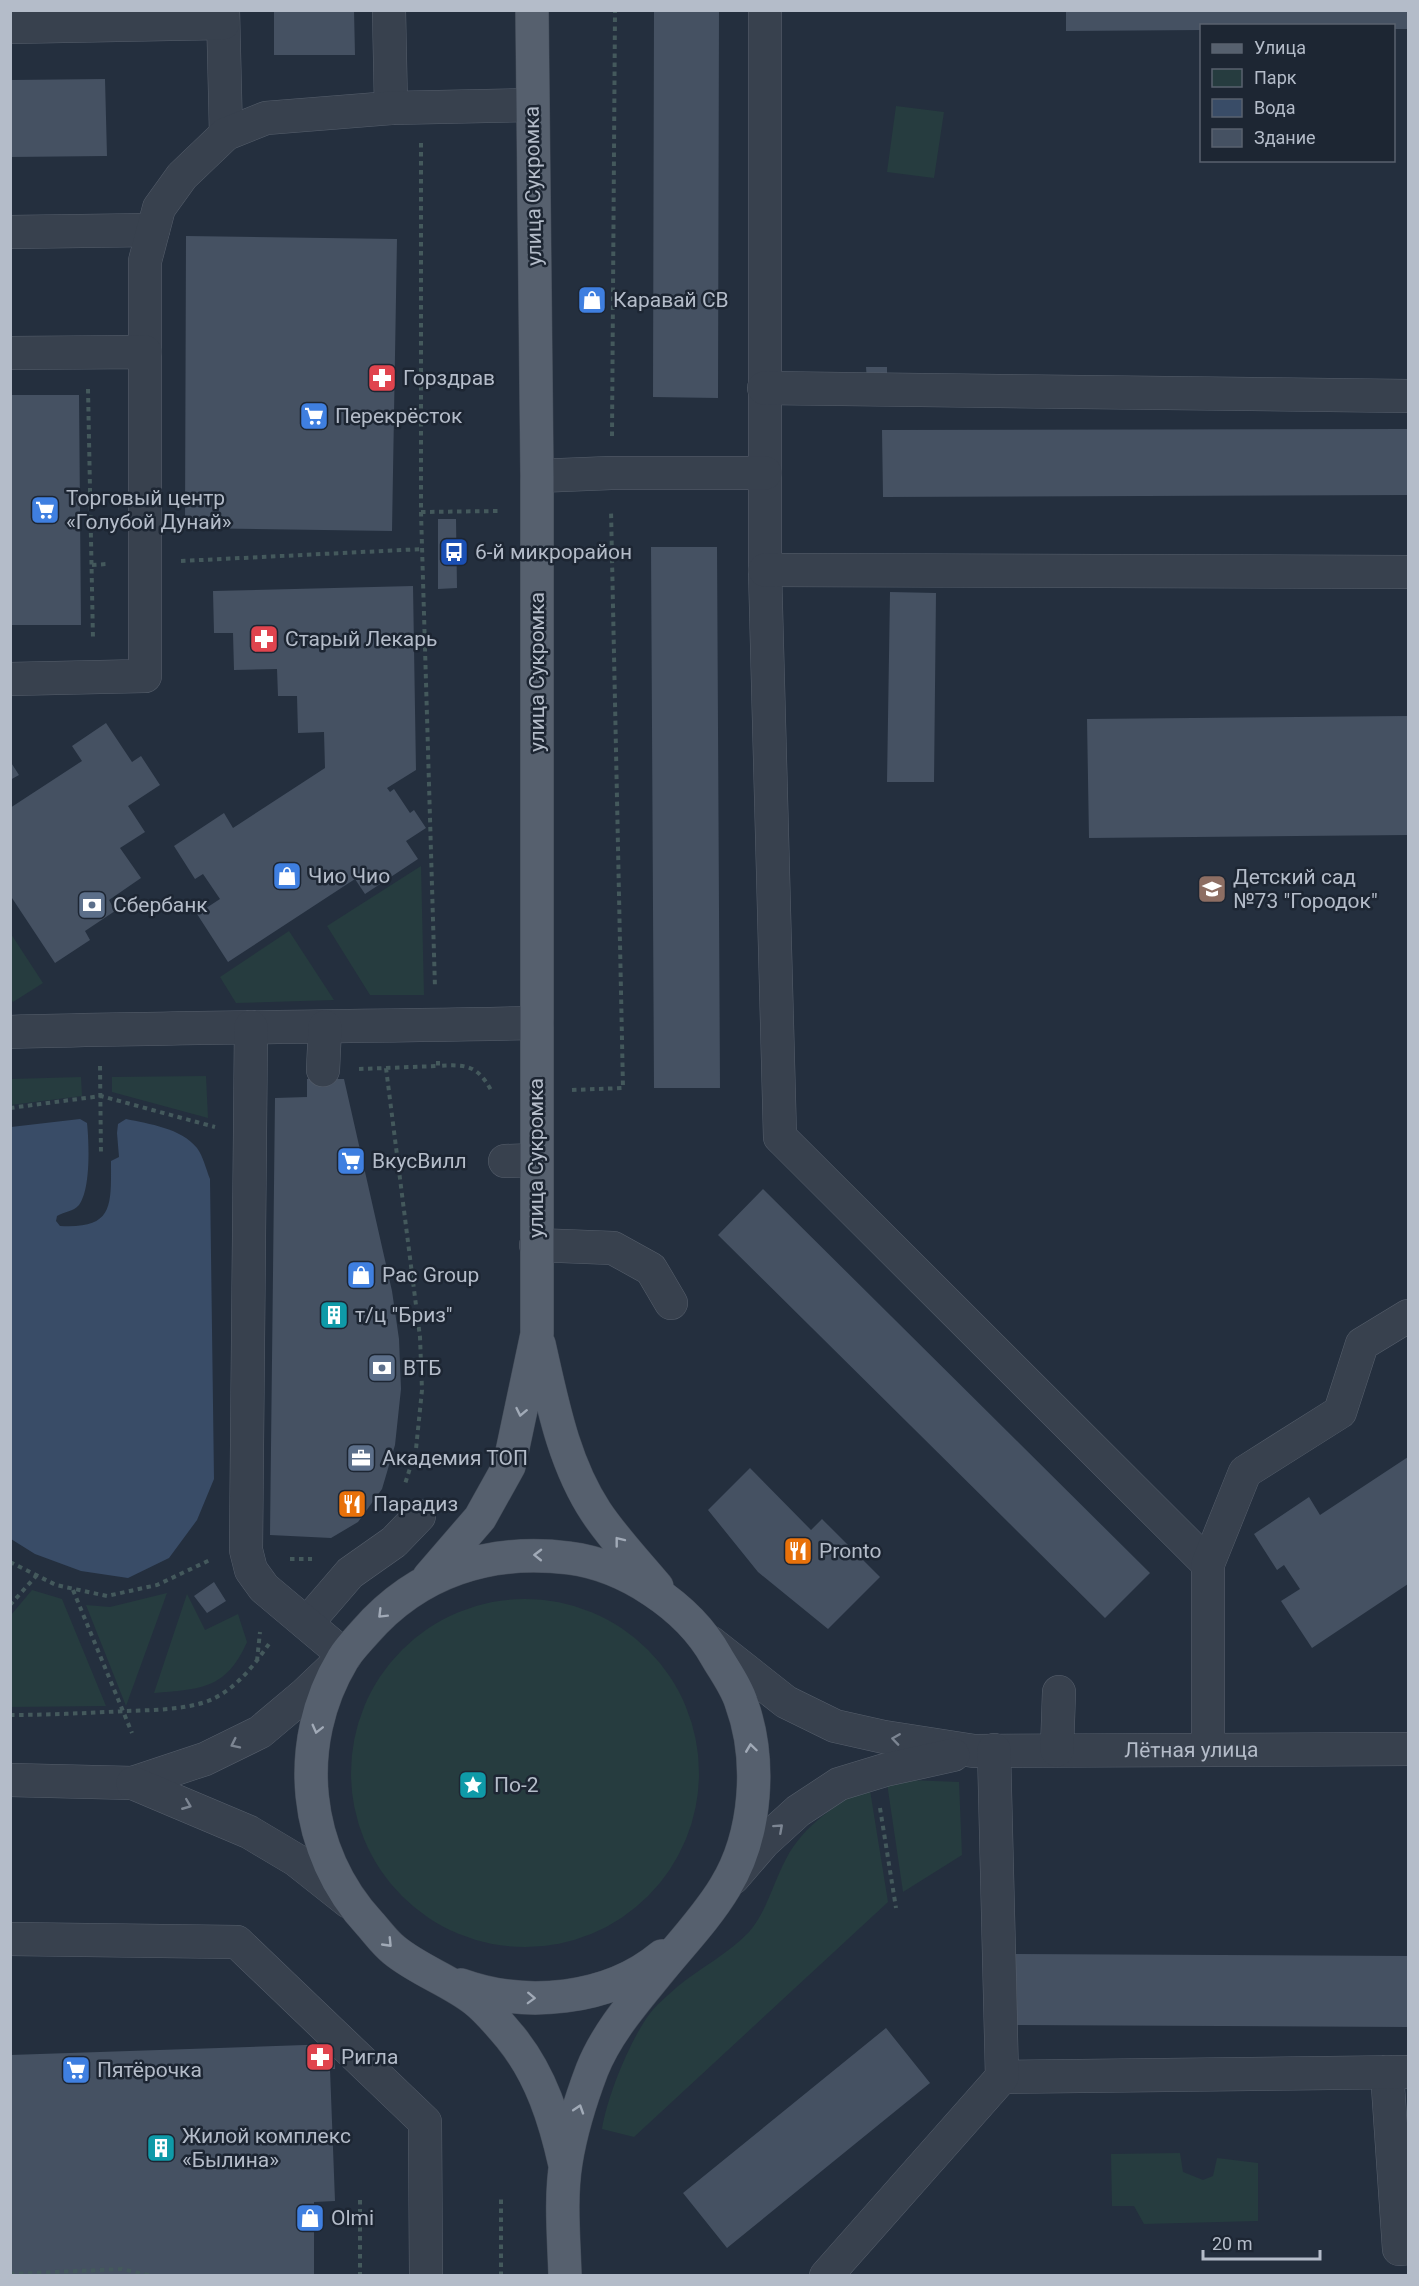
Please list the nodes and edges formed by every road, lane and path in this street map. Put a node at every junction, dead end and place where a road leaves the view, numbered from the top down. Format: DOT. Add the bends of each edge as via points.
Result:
graph roads {
  1 [pos="389,10"];
  2 [pos="532,10"];
  3 [pos="615,10"];
  4 [pos="765,10"];
  5 [pos="223,17"];
  6 [pos="10,27"];
  7 [pos="532,105"];
  8 [pos="406,108"];
  9 [pos="226,134"];
  10 [pos="153,230"];
  11 [pos="10,232"];
  12 [pos="87,352"];
  13 [pos="146,352"];
  14 [pos="10,353"];
  15 [pos="764,388"];
  16 [pos="1408,396"];
  17 [pos="611,473"];
  18 [pos="765,473"];
  19 [pos="537,476"];
  20 [pos="500,511"];
  21 [pos="421,512"];
  22 [pos="423,549"];
  23 [pos="145,563"];
  24 [pos="92,565"];
  25 [pos="765,570"];
  26 [pos="1408,572"];
  27 [pos="94,677"];
  28 [pos="10,679"];
  29 [pos="537,1023"];
  30 [pos="436,1025"];
  31 [pos="251,1027"];
  32 [pos="325,1027"];
  33 [pos="10,1032"];
  34 [pos="100,1056"];
  35 [pos="438,1066"];
  36 [pos="323,1070"];
  37 [pos="572,1090"];
  38 [pos="492,1092"];
  39 [pos="101,1096"];
  40 [pos="10,1108"];
  41 [pos="220,1128"];
  42 [pos="101,1155"];
  43 [pos="536,1245"];
  44 [pos="671,1303"];
  45 [pos="1408,1316"];
  46 [pos="537,1334"];
  47 [pos="411,1503"];
  48 [pos="216,1557"];
  49 [pos="10,1562"];
  50 [pos="1208,1564"];
  51 [pos="37,1575"];
  52 [pos="426,1581"];
  53 [pos="73,1589"];
  54 [pos="670,1602"];
  55 [pos="10,1605"];
  56 [pos="307,1623"];
  57 [pos="274,1636"];
  58 [pos="708,1641"];
  59 [pos="345,1656"];
  60 [pos="1059,1692"];
  61 [pos="123,1712"];
  62 [pos="10,1715"];
  63 [pos="132,1733"];
  64 [pos="1208,1749"];
  65 [pos="1408,1749"];
  66 [pos="984,1750"];
  67 [pos="1057,1750"];
  68 [pos="10,1780"];
  69 [pos="133,1783"];
  70 [pos="879,1800"];
  71 [pos="726,1886"];
  72 [pos="349,1902"];
  73 [pos="896,1908"];
  74 [pos="693,1930"];
  75 [pos="10,1939"];
  76 [pos="434,1976"];
  77 [pos="1398,2072"];
  78 [pos="1002,2078"];
  79 [pos="565,2165"];
  80 [pos="501,2199"];
  81 [pos="360,2200"];
  82 [pos="1408,2248"];
  83 [pos="10,2274"];
  84 [pos="152,2276"];
  85 [pos="360,2276"];
  86 [pos="426,2276"];
  87 [pos="501,2276"];
  88 [pos="565,2276"];
  89 [pos="826,2276"];
  1 -- 8 [label="street"];
  2 -- 7 [label="main road, улица Сукромка"];
  3 -- 17 [label="path"];
  4 -- 15 [label="street"];
  5 -- 6 [label="street"];
  5 -- 9 [label="street"];
  7 -- 8 [label="street"];
  7 -- 19 [label="main road, улица Сукромка"];
  8 -- 9 [label="street" via="266,118"];
  8 -- 21 [label="path"];
  9 -- 10 [label="street" via="182,176 159,208"];
  10 -- 11 [label="street"];
  10 -- 13 [label="street" via="145,261"];
  12 -- 13 [label="street"];
  12 -- 14 [label="street"];
  12 -- 24 [label="path"];
  13 -- 23 [label="street"];
  15 -- 16 [label="street"];
  15 -- 18 [label="street"];
  17 -- 18 [label="street"];
  17 -- 19 [label="street"];
  17 -- 37 [label="path" via="623,1088"];
  18 -- 25 [label="street"];
  19 -- 29 [label="main road, улица Сукромка"];
  20 -- 21 [label="path"];
  21 -- 22 [label="path"];
  22 -- 23 [label="path"];
  22 -- 30 [label="path"];
  23 -- 24 [label="path"];
  23 -- 27 [label="street" via="145,676"];
  24 -- 27 [label="path"];
  25 -- 26 [label="street"];
  25 -- 50 [label="street" via="780,1137"];
  27 -- 28 [label="street"];
  29 -- 30 [label="street"];
  29 -- 43 [label="main road, улица Сукромка" via="521,1160"];
  30 -- 32 [label="street"];
  30 -- 35 [label="path"];
  31 -- 32 [label="street"];
  31 -- 33 [label="street"];
  31 -- 56 [label="street" via="246,1550 251,1569 264,1588"];
  32 -- 36 [label="street"];
  34 -- 39 [label="path"];
  35 -- 38 [label="path" via="473,1068 484,1077"];
  35 -- 47 [label="path" via="386,1068 420,1337 422,1390"];
  39 -- 40 [label="path"];
  39 -- 41 [label="path"];
  39 -- 42 [label="path"];
  43 -- 44 [label="street" via="613,1248 651,1269"];
  43 -- 46 [label="main road, улица Сукромка"];
  45 -- 50 [label="street" via="1362,1344 1340,1412 1245,1472"];
  46 -- 52 [label="main road, улица Сукромка, one-way" via="509,1466 480,1518"];
  54 -- 46 [label="main road, улица Сукромка, one-way" via="596,1512 570,1463"];
  47 -- 56 [label="street" via="394,1542 350,1573"];
  48 -- 53 [label="path" via="157,1586 107,1596"];
  49 -- 51 [label="path"];
  50 -- 64 [label="street"];
  51 -- 53 [label="path"];
  51 -- 55 [label="path"];
  54 -- 52 [label="main road, one-way" via="632,1578 582,1559 538,1554 485,1559"];
  52 -- 59 [label="main road, one-way" via="384,1610"];
  53 -- 61 [label="path"];
  54 -- 58 [label="main road"];
  56 -- 59 [label="street"];
  57 -- 61 [label="path" via="235,1684 209,1701"];
  66 -- 58 [label="street, one-way" via="884,1737 836,1726 786,1702"];
  71 -- 58 [label="main road, one-way" via="742,1849 752,1805 753,1750 741,1700"];
  59 -- 69 [label="street, one-way" via="260,1732 205,1759"];
  59 -- 72 [label="main road, one-way" via="325,1694 312,1749 310,1795 321,1847"];
  60 -- 67 [label="street"];
  61 -- 62 [label="path"];
  61 -- 63 [label="path"];
  64 -- 65 [label="street, Лётная улица"];
  64 -- 67 [label="street, Лётная улица"];
  66 -- 67 [label="street, Лётная улица"];
  71 -- 66 [label="street, one-way" via="764,1842 798,1811 839,1784 885,1770"];
  66 -- 78 [label="street"];
  68 -- 69 [label="street"];
  69 -- 72 [label="street, one-way" via="249,1832 296,1860"];
  70 -- 73 [label="path"];
  71 -- 74 [label="main road"];
  72 -- 76 [label="main road, one-way" via="393,1950"];
  76 -- 74 [label="main road, one-way" via="484,1993 534,1999 581,1993 617,1982 655,1962"];
  79 -- 74 [label="main road, one-way" via="593,2067 616,2024"];
  75 -- 86 [label="street" via="237,1942 425,2122"];
  76 -- 79 [label="main road" via="476,2000 513,2041 539,2083 555,2122"];
  77 -- 78 [label="street"];
  77 -- 82 [label="street" via="1399,2249"];
  78 -- 89 [label="street"];
  79 -- 88 [label="main road"];
  80 -- 87 [label="path"];
  81 -- 85 [label="path"];
  83 -- 84 [label="path" via="122,2269"];
}
